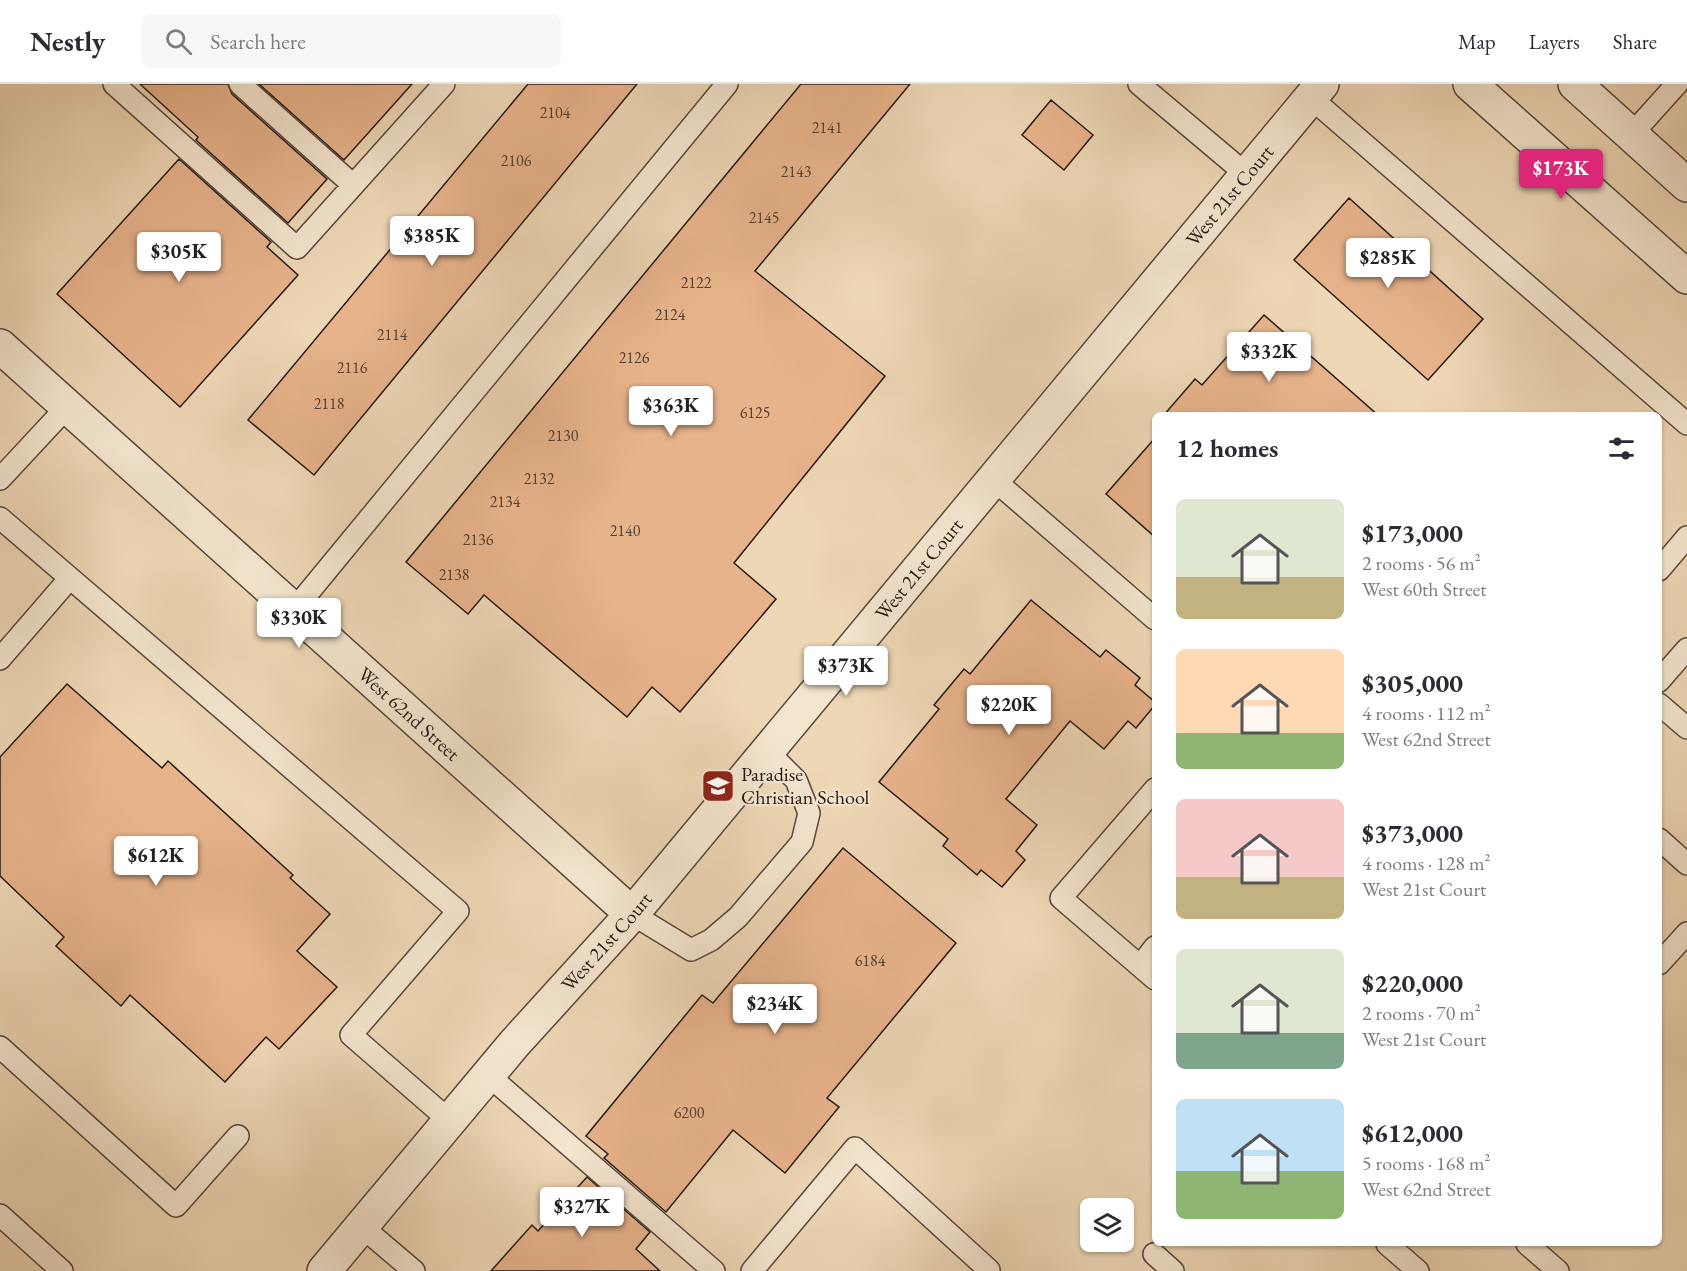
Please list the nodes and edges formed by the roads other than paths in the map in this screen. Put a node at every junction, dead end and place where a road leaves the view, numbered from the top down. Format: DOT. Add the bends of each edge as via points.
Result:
graph roads {
  1 [pos="114,84"];
  2 [pos="240,84"];
  3 [pos="727,84"];
  4 [pos="1139,84"];
  5 [pos="1470,84"];
  6 [pos="1575,84"];
  7 [pos="1677,84"];
  8 [pos="442,85"];
  9 [pos="1316,91"];
  10 [pos="1632,134"];
  11 [pos="1246,174"];
  12 [pos="1687,184"];
  13 [pos="353,185"];
  14 [pos="1687,277"];
  15 [pos="0,346"];
  16 [pos="67,406"];
  17 [pos="1687,424"];
  18 [pos="0,479"];
  19 [pos="993,479"];
  20 [pos="0,518"];
  21 [pos="1687,537"];
  22 [pos="1662,566"];
  23 [pos="70,578"];
  24 [pos="294,610"];
  25 [pos="1152,616"];
  26 [pos="1687,649"];
  27 [pos="0,659"];
  28 [pos="1662,678"];
  29 [pos="1662,707"];
  30 [pos="1687,728"];
  31 [pos="767,751"];
  32 [pos="1152,792"];
  33 [pos="1662,842"];
  34 [pos="1687,864"];
  35 [pos="632,914"];
  36 [pos="1687,933"];
  37 [pos="1152,956"];
  38 [pos="1662,961"];
  39 [pos="1147,972"];
  40 [pos="0,1047"];
  41 [pos="488,1075"];
  42 [pos="450,1120"];
  43 [pos="238,1136"];
  44 [pos="0,1215"];
  45 [pos="361,1226"];
  46 [pos="1389,1246"];
  47 [pos="1529,1246"];
  48 [pos="1154,1254"];
  49 [pos="989,1270"];
  50 [pos="62,1271"];
  51 [pos="324,1271"];
  52 [pos="414,1271"];
  53 [pos="714,1271"];
  54 [pos="752,1271"];
  55 [pos="1173,1271"];
  56 [pos="1418,1271"];
  57 [pos="1558,1271"];
  1 -- 13 [label="lane" via="297,248"];
  2 -- 13 [label="lane"];
  3 -- 24 [label="lane"];
  4 -- 11 [label="lane"];
  5 -- 14 [label="street"];
  6 -- 10 [label="street"];
  7 -- 10 [label="lane"];
  8 -- 13 [label="lane"];
  9 -- 11 [label="street, West 21st Court"];
  9 -- 17 [label="lane"];
  10 -- 12 [label="street"];
  11 -- 19 [label="street, West 21st Court"];
  15 -- 16 [label="street, West 62nd Street"];
  16 -- 18 [label="lane"];
  16 -- 24 [label="street, West 62nd Street"];
  19 -- 25 [label="lane"];
  19 -- 31 [label="street, West 21st Court"];
  20 -- 23 [label="lane"];
  21 -- 22 [label="lane"];
  23 -- 27 [label="lane"];
  23 -- 42 [label="lane" via="458,911 351,1035"];
  24 -- 35 [label="street, West 62nd Street"];
  26 -- 28 [label="lane"];
  29 -- 30 [label="lane"];
  31 -- 35 [label="street, West 21st Court"];
  31 -- 35 [label="lane" via="796,780 809,813 802,842 738,917 711,940 691,950"];
  32 -- 39 [label="lane" via="1061,898"];
  33 -- 34 [label="lane"];
  35 -- 41 [label="street, West 21st Court"];
  36 -- 38 [label="lane"];
  37 -- 39 [label="lane"];
  40 -- 43 [label="lane" via="176,1206"];
  41 -- 42 [label="street, West 21st Court"];
  41 -- 53 [label="lane"];
  42 -- 45 [label="street, West 21st Court"];
  44 -- 50 [label="lane"];
  45 -- 51 [label="street, West 21st Court"];
  45 -- 52 [label="lane"];
  46 -- 56 [label="lane"];
  47 -- 57 [label="lane"];
  48 -- 55 [label="lane"];
  49 -- 54 [label="lane" via="855,1148"];
}
